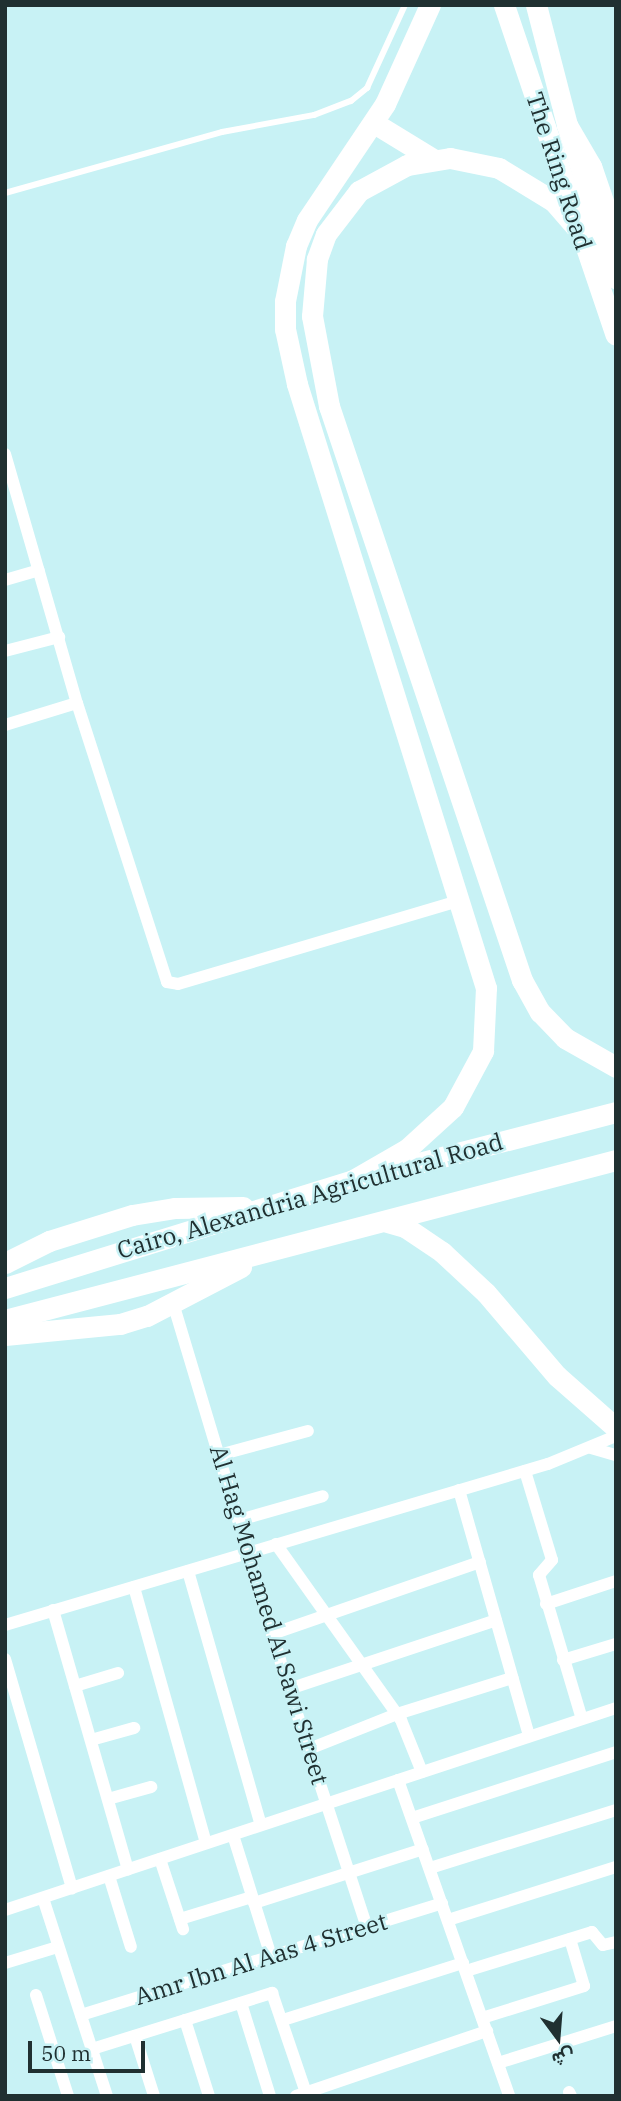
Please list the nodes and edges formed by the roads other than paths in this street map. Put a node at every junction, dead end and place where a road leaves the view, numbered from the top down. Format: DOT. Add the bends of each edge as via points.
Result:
graph roads {
  1 [pos="405,5"];
  2 [pos="430,5"];
  3 [pos="504,5"];
  4 [pos="536,5"];
  5 [pos="374,123"];
  6 [pos="567,125"];
  7 [pos="433,159"];
  8 [pos="5,193"];
  9 [pos="575,226"];
  10 [pos="616,239"];
  11 [pos="616,278"];
  12 [pos="616,335"];
  13 [pos="5,454"];
  14 [pos="39,570"];
  15 [pos="5,580"];
  16 [pos="59,637"];
  17 [pos="5,651"];
  18 [pos="76,704"];
  19 [pos="5,725"];
  20 [pos="436,736"];
  21 [pos="410,744"];
  22 [pos="461,900"];
  23 [pos="616,1067"];
  24 [pos="616,1112"];
  25 [pos="616,1160"];
  26 [pos="353,1180"];
  27 [pos="263,1208"];
  28 [pos="385,1222"];
  29 [pos="270,1251"];
  30 [pos="5,1263"];
  31 [pos="5,1287"];
  32 [pos="173,1303"];
  33 [pos="5,1320"];
  34 [pos="5,1335"];
  35 [pos="616,1428"];
  36 [pos="308,1432"];
  37 [pos="616,1436"];
  38 [pos="591,1448"];
  39 [pos="219,1455"];
  40 [pos="616,1455"];
  41 [pos="525,1471"];
  42 [pos="459,1490"];
  43 [pos="323,1496"];
  44 [pos="239,1520"];
  45 [pos="276,1544"];
  46 [pos="248,1553"];
  47 [pos="480,1562"];
  48 [pos="188,1571"];
  49 [pos="616,1581"];
  50 [pos="134,1587"];
  51 [pos="546,1604"];
  52 [pos="53,1611"];
  53 [pos="327,1615"];
  54 [pos="496,1620"];
  55 [pos="5,1625"];
  56 [pos="272,1634"];
  57 [pos="616,1644"];
  58 [pos="5,1658"];
  59 [pos="563,1660"];
  60 [pos="364,1666"];
  61 [pos="118,1672"];
  62 [pos="512,1678"];
  63 [pos="75,1686"];
  64 [pos="289,1689"];
  65 [pos="616,1708"];
  66 [pos="397,1714"];
  67 [pos="582,1719"];
  68 [pos="134,1728"];
  69 [pos="529,1736"];
  70 [pos="91,1740"];
  71 [pos="309,1749"];
  72 [pos="616,1752"];
  73 [pos="422,1772"];
  74 [pos="398,1780"];
  75 [pos="151,1787"];
  76 [pos="108,1799"];
  77 [pos="327,1804"];
  78 [pos="616,1810"];
  79 [pos="412,1818"];
  80 [pos="261,1825"];
  81 [pos="233,1835"];
  82 [pos="206,1843"];
  83 [pos="423,1849"];
  84 [pos="160,1859"];
  85 [pos="616,1867"];
  86 [pos="430,1868"];
  87 [pos="128,1869"];
  88 [pos="349,1872"];
  89 [pos="109,1876"];
  90 [pos="72,1888"];
  91 [pos="43,1898"];
  92 [pos="253,1900"];
  93 [pos="442,1903"];
  94 [pos="5,1910"];
  95 [pos="448,1920"];
  96 [pos="367,1927"];
  97 [pos="570,1939"];
  98 [pos="616,1942"];
  99 [pos="58,1947"];
  100 [pos="131,1947"];
  101 [pos="271,1956"];
  102 [pos="5,1963"];
  103 [pos="464,1967"];
  104 [pos="36,1995"];
  105 [pos="241,2003"];
  106 [pos="81,2015"];
  107 [pos="482,2018"];
  108 [pos="185,2020"];
  109 [pos="283,2020"];
  110 [pos="616,2026"];
  111 [pos="487,2031"];
  112 [pos="135,2036"];
  113 [pos="92,2049"];
  114 [pos="498,2063"];
  115 [pos="303,2095"];
  116 [pos="506,2095"];
  117 [pos="68,2096"];
  118 [pos="107,2096"];
  119 [pos="154,2096"];
  120 [pos="208,2096"];
  121 [pos="270,2096"];
  1 -- 8 [label="lane" via="367,88 351,102 314,115 222,132"];
  2 -- 5 [label="main road"];
  3 -- 9 [label="main road, The Ring Road"];
  4 -- 6 [label="main road, The Ring Road"];
  5 -- 7 [label="main road"];
  5 -- 21 [label="main road" via="307,220 289,273 285,329 303,405"];
  6 -- 10 [label="main road" via="591,166"];
  6 -- 11 [label="main road, The Ring Road"];
  7 -- 9 [label="main road" via="467,159 499,168 552,201"];
  7 -- 20 [label="main road" via="382,176 340,211 317,259 312,316 329,406"];
  9 -- 12 [label="main road, The Ring Road"];
  13 -- 14 [label="street"];
  14 -- 15 [label="street"];
  14 -- 16 [label="street"];
  16 -- 17 [label="street"];
  16 -- 18 [label="street"];
  18 -- 19 [label="street"];
  18 -- 22 [label="street" via="170,984"];
  20 -- 21 [label="main road"];
  20 -- 23 [label="main road" via="522,980 540,1012 565,1038"];
  21 -- 22 [label="main road"];
  22 -- 26 [label="main road" via="486,988 483,1051 453,1107 407,1149"];
  24 -- 26 [label="main road, Cairo, Alexandria Agricultural Road"];
  25 -- 28 [label="main road, Cairo, Alexandria Agricultural Road"];
  26 -- 27 [label="main road, Cairo, Alexandria Agricultural Road"];
  27 -- 30 [label="main road" via="175,1208 132,1215 69,1234"];
  27 -- 31 [label="main road, Cairo, Alexandria Agricultural Road"];
  28 -- 29 [label="main road, Cairo, Alexandria Agricultural Road"];
  28 -- 35 [label="main road" via="405,1227 442,1252 486,1293 557,1376"];
  29 -- 32 [label="main road"];
  29 -- 33 [label="main road, Cairo, Alexandria Agricultural Road"];
  32 -- 34 [label="main road" via="147,1316 90,1330"];
  32 -- 39 [label="street, Al Hag Mohamed Al Sawi Street"];
  36 -- 39 [label="street"];
  37 -- 38 [label="street"];
  38 -- 40 [label="street"];
  38 -- 41 [label="street"];
  39 -- 44 [label="street, Al Hag Mohamed Al Sawi Street"];
  41 -- 42 [label="street"];
  41 -- 51 [label="street" via="552,1560 539,1575"];
  42 -- 45 [label="street"];
  42 -- 47 [label="street"];
  43 -- 44 [label="street"];
  44 -- 46 [label="street, Al Hag Mohamed Al Sawi Street"];
  45 -- 46 [label="street"];
  45 -- 53 [label="street"];
  46 -- 48 [label="street"];
  46 -- 56 [label="street, Al Hag Mohamed Al Sawi Street"];
  47 -- 53 [label="street"];
  47 -- 54 [label="street"];
  48 -- 50 [label="street"];
  48 -- 80 [label="street"];
  49 -- 51 [label="street"];
  50 -- 52 [label="street"];
  50 -- 82 [label="street"];
  51 -- 59 [label="street"];
  52 -- 55 [label="street"];
  52 -- 63 [label="street"];
  53 -- 56 [label="street"];
  53 -- 60 [label="street"];
  54 -- 60 [label="street" via="373,1658"];
  54 -- 62 [label="street"];
  56 -- 64 [label="street, Al Hag Mohamed Al Sawi Street"];
  57 -- 59 [label="street"];
  58 -- 90 [label="street"];
  59 -- 67 [label="street"];
  60 -- 64 [label="street"];
  60 -- 66 [label="street"];
  61 -- 63 [label="street"];
  62 -- 66 [label="street"];
  62 -- 69 [label="street"];
  63 -- 70 [label="street"];
  64 -- 71 [label="street, Al Hag Mohamed Al Sawi Street"];
  65 -- 67 [label="street"];
  66 -- 71 [label="street"];
  66 -- 73 [label="street"];
  67 -- 69 [label="street"];
  68 -- 70 [label="street"];
  69 -- 73 [label="street"];
  70 -- 76 [label="street"];
  71 -- 77 [label="street, Al Hag Mohamed Al Sawi Street"];
  72 -- 79 [label="street"];
  73 -- 74 [label="street"];
  74 -- 77 [label="street"];
  74 -- 79 [label="street"];
  75 -- 76 [label="street"];
  76 -- 87 [label="street"];
  77 -- 80 [label="street"];
  77 -- 88 [label="street, Al Hag Mohamed Al Sawi Street"];
  78 -- 86 [label="street"];
  79 -- 83 [label="street"];
  80 -- 81 [label="street"];
  81 -- 82 [label="street"];
  81 -- 92 [label="street"];
  82 -- 84 [label="street"];
  83 -- 86 [label="street"];
  83 -- 88 [label="street"];
  84 -- 87 [label="street"];
  84 -- 92 [label="street" via="181,1924"];
  85 -- 95 [label="street"];
  86 -- 93 [label="street"];
  87 -- 89 [label="street"];
  88 -- 92 [label="street"];
  88 -- 96 [label="street, Al Hag Mohamed Al Sawi Street"];
  89 -- 90 [label="street"];
  89 -- 100 [label="street"];
  90 -- 91 [label="street"];
  91 -- 94 [label="street"];
  91 -- 99 [label="street"];
  92 -- 101 [label="street"];
  93 -- 95 [label="street"];
  93 -- 96 [label="street, Amr Ibn Al Aas 4 Street"];
  95 -- 103 [label="street"];
  96 -- 101 [label="street, Amr Ibn Al Aas 4 Street"];
  97 -- 98 [label="street" via="592,1932 603,1945"];
  97 -- 103 [label="street"];
  97 -- 107 [label="street" via="584,1986"];
  99 -- 102 [label="street"];
  99 -- 106 [label="street"];
  101 -- 106 [label="street, Amr Ibn Al Aas 4 Street"];
  103 -- 107 [label="street"];
  103 -- 109 [label="street"];
  104 -- 117 [label="street"];
  105 -- 108 [label="street"];
  105 -- 109 [label="street" via="273,1993"];
  105 -- 121 [label="street"];
  106 -- 113 [label="street"];
  107 -- 111 [label="street"];
  108 -- 112 [label="street"];
  108 -- 120 [label="street"];
  109 -- 115 [label="street"];
  110 -- 114 [label="street"];
  111 -- 114 [label="street"];
  111 -- 115 [label="street"];
  112 -- 113 [label="street"];
  112 -- 119 [label="street"];
  113 -- 118 [label="street"];
  114 -- 116 [label="street"];
}
